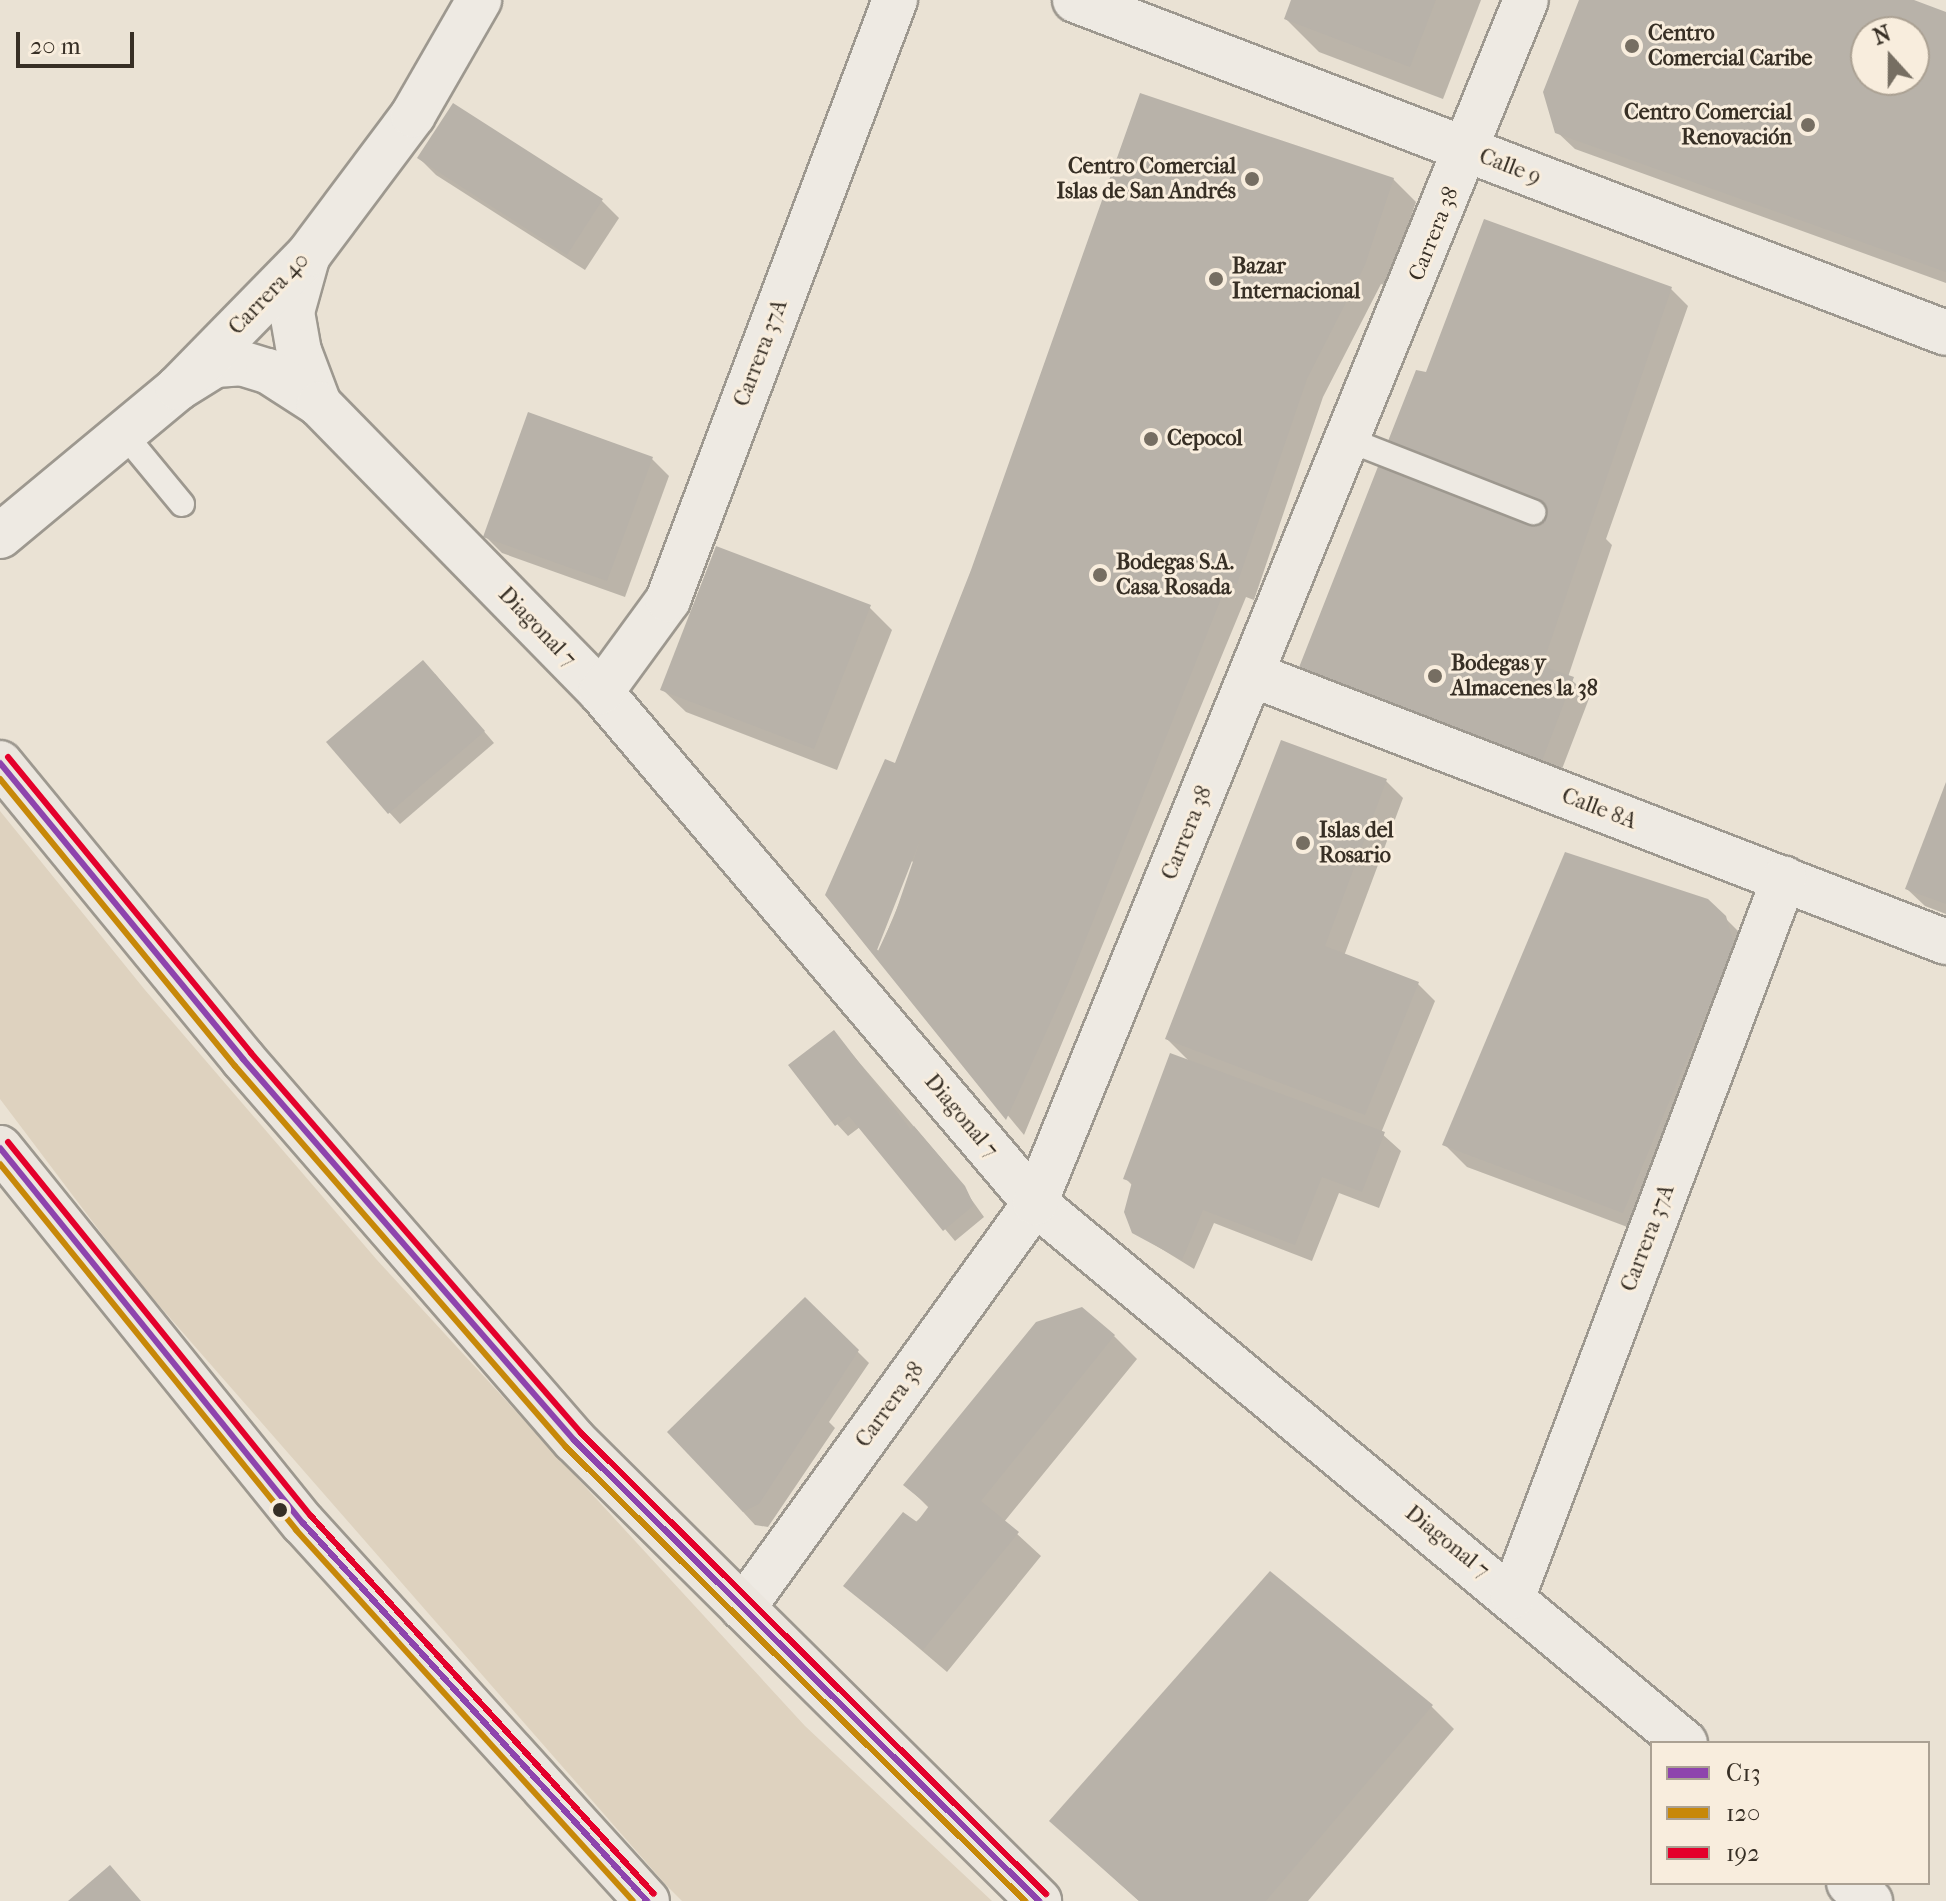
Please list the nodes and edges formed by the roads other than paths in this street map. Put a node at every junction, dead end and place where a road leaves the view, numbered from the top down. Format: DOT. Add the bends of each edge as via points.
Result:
graph roads {
  1 [pos="479,0"];
  2 [pos="895,0"];
  3 [pos="1075,0"];
  4 [pos="1526,0"];
  5 [pos="1468,151"];
  6 [pos="309,254"];
  7 [pos="1946,333"];
  8 [pos="178,388"];
  9 [pos="319,404"];
  10 [pos="124,434"];
  11 [pos="1349,440"];
  12 [pos="182,504"];
  13 [pos="1533,512"];
  14 [pos="0,536"];
  15 [pos="1253,675"];
  16 [pos="601,692"];
  17 [pos="0,763"];
  18 [pos="1784,879"];
  19 [pos="1946,942"];
  20 [pos="0,1148"];
  21 [pos="1035,1203"];
  22 [pos="1513,1596"];
  23 [pos="743,1608"];
  24 [pos="1683,1741"];
  25 [pos="1851,1885"];
  26 [pos="647,1901"];
  27 [pos="1039,1901"];
  28 [pos="1870,1901"];
  1 -- 6 [label="street, Carrera 40" via="413,115"];
  2 -- 16 [label="street, Carrera 37A" via="668,600"];
  3 -- 5 [label="street, Calle 9"];
  4 -- 5 [label="street, Carrera 38"];
  5 -- 7 [label="street, Calle 9"];
  5 -- 11 [label="street, Carrera 38"];
  6 -- 8 [label="street, Carrera 40"];
  6 -- 9 [label="street, Diagonal 7" via="292,312 299,351"];
  8 -- 9 [label="street, Diagonal 7" via="215,365 241,363 268,371"];
  8 -- 10 [label="street, Carrera 40"];
  9 -- 16 [label="street, Diagonal 7"];
  10 -- 12 [label="lane"];
  10 -- 14 [label="street, Carrera 40"];
  11 -- 13 [label="lane"];
  11 -- 15 [label="street, Carrera 38"];
  15 -- 18 [label="street, Calle 8A"];
  15 -- 21 [label="street, Carrera 38"];
  16 -- 21 [label="street, Diagonal 7"];
  17 -- 23 [label="main road" via="106,895 574,1440"];
  18 -- 19 [label="street, Calle 8A"];
  18 -- 22 [label="street, Carrera 37A"];
  20 -- 26 [label="main road" via="303,1523"];
  21 -- 22 [label="street, Diagonal 7"];
  21 -- 23 [label="street, Carrera 38"];
  22 -- 24 [label="street, Diagonal 7"];
  23 -- 27 [label="main road"];
  25 -- 28 [label="street"];
}
